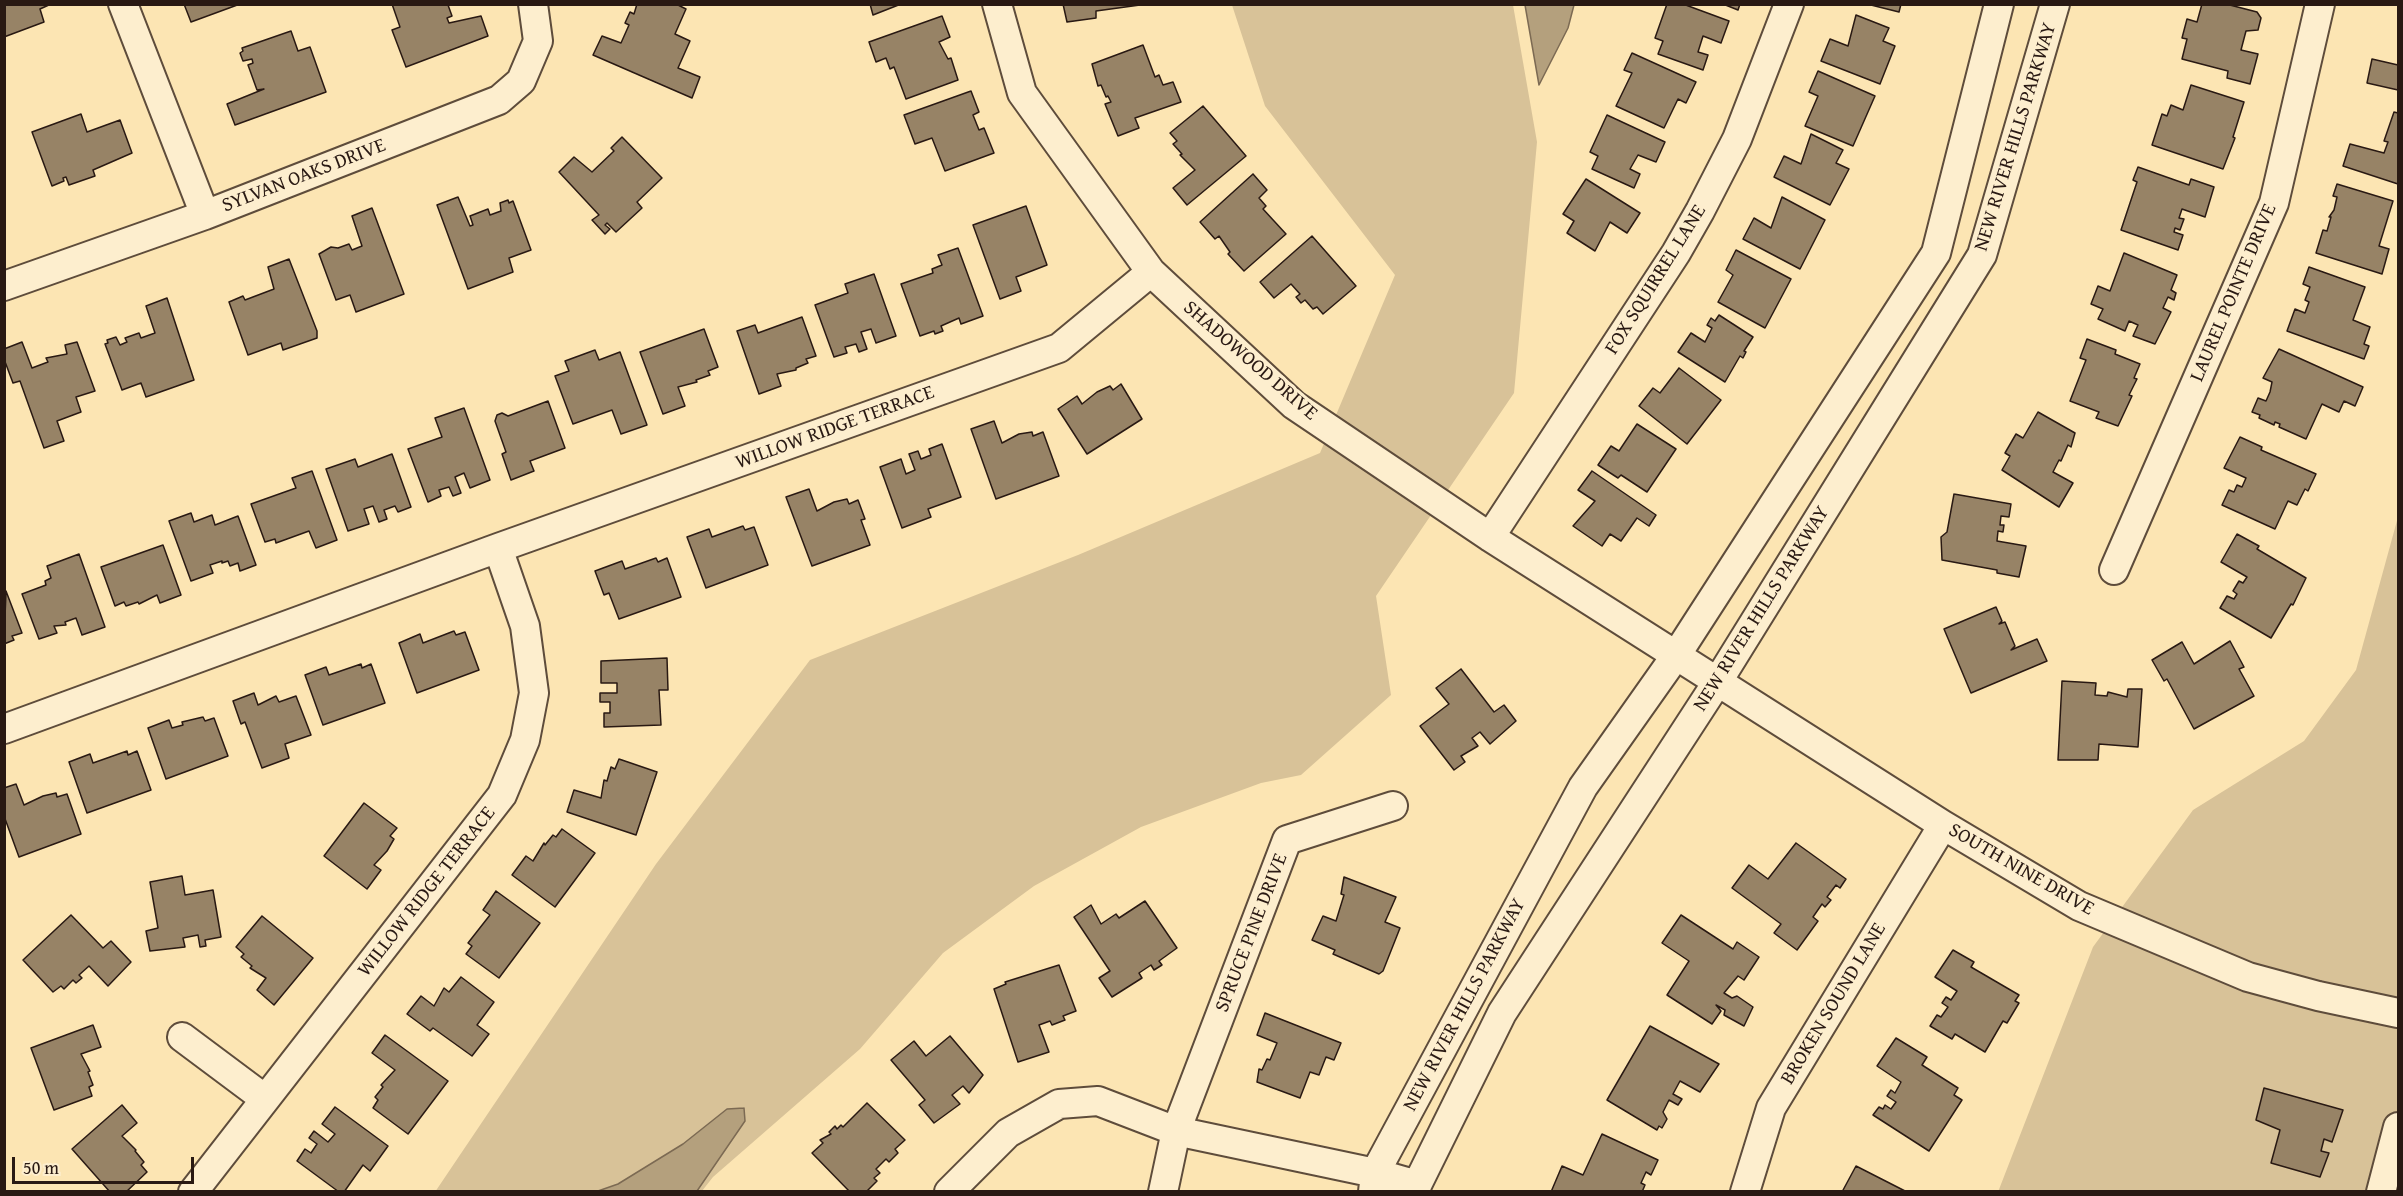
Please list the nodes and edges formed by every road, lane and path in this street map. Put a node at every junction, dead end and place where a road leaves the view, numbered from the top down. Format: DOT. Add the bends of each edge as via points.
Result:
graph roads {
  1 [pos="123,4"];
  2 [pos="532,4"];
  3 [pos="998,4"];
  4 [pos="1789,4"];
  5 [pos="1999,4"];
  6 [pos="2055,4"];
  7 [pos="2320,4"];
  8 [pos="205,215"];
  9 [pos="1151,272"];
  10 [pos="4,286"];
  11 [pos="1490,537"];
  12 [pos="498,548"];
  13 [pos="2114,570"];
  14 [pos="1677,654"];
  15 [pos="1718,681"];
  16 [pos="4,729"];
  17 [pos="1393,806"];
  18 [pos="1942,825"];
  19 [pos="2398,1013"];
  20 [pos="182,1037"];
  21 [pos="265,1099"];
  22 [pos="2398,1127"];
  23 [pos="1176,1131"];
  24 [pos="1374,1182"];
  25 [pos="1417,1188"];
  26 [pos="193,1191"];
  27 [pos="949,1191"];
  28 [pos="1163,1191"];
  29 [pos="1745,1191"];
  30 [pos="2381,1191"];
  1 -- 8 [label="street"];
  2 -- 8 [label="street, SYLVAN OAKS DRIVE" via="538,41 521,81 499,100"];
  3 -- 9 [label="street, SHADOWOOD DRIVE" via="1022,93"];
  4 -- 11 [label="street, FOX SQUIRREL LANE" via="1737,139 1700,211"];
  5 -- 14 [label="street, NEW RIVER HILLS PARKWAY" via="1936,254"];
  6 -- 15 [label="street, NEW RIVER HILLS PARKWAY" via="1982,255"];
  7 -- 13 [label="street, LAUREL POINTE DRIVE" via="2274,203"];
  8 -- 10 [label="street, SYLVAN OAKS DRIVE"];
  9 -- 11 [label="street, SHADOWOOD DRIVE" via="1294,405"];
  9 -- 12 [label="street, WILLOW RIDGE TERRACE" via="1059,348"];
  11 -- 14 [label="street, SHADOWOOD DRIVE"];
  12 -- 16 [label="street, WILLOW RIDGE TERRACE"];
  12 -- 21 [label="street, WILLOW RIDGE TERRACE" via="525,626 534,693 525,740 502,795"];
  14 -- 15 [label="street, SOUTH NINE DRIVE"];
  14 -- 24 [label="street, NEW RIVER HILLS PARKWAY" via="1583,787"];
  15 -- 18 [label="street, SOUTH NINE DRIVE"];
  15 -- 25 [label="street, NEW RIVER HILLS PARKWAY" via="1502,1013"];
  17 -- 23 [label="street, SPRUCE PINE DRIVE" via="1287,840"];
  18 -- 19 [label="street, SOUTH NINE DRIVE" via="2079,906 2248,977"];
  18 -- 29 [label="street, BROKEN SOUND LANE" via="1771,1108"];
  20 -- 21 [label="street"];
  21 -- 26 [label="street, WILLOW RIDGE TERRACE"];
  22 -- 30 [label="street"];
  23 -- 24 [label="street"];
  23 -- 27 [label="street" via="1098,1101 1059,1104 1008,1133"];
  23 -- 28 [label="street, SPRUCE PINE DRIVE"];
  24 -- 25 [label="street"];
}
